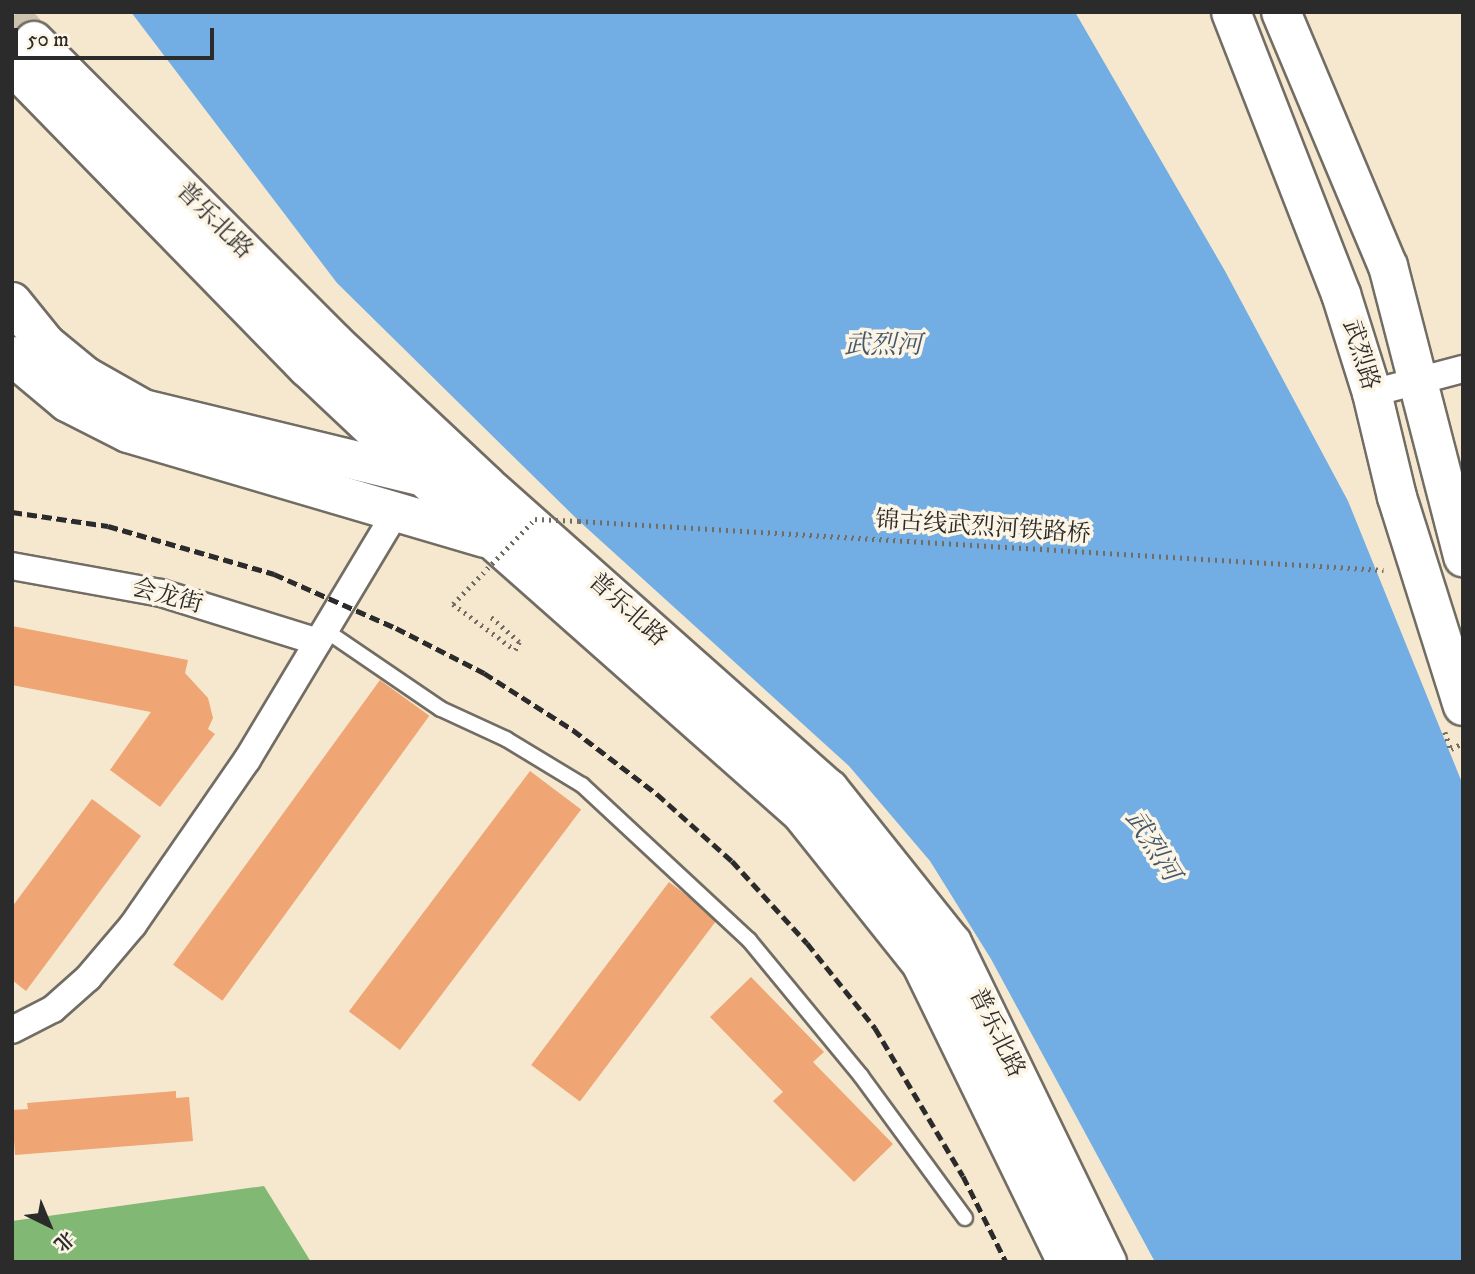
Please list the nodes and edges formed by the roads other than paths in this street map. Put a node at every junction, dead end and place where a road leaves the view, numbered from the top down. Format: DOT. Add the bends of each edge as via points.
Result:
graph roads {
  1 [pos="1231,12"];
  2 [pos="1281,12"];
  3 [pos="23,53"];
  4 [pos="12,302"];
  5 [pos="12,356"];
  6 [pos="1463,369"];
  7 [pos="1420,382"];
  8 [pos="1372,393"];
  9 [pos="425,477"];
  10 [pos="503,499"];
  11 [pos="396,512"];
  12 [pos="493,540"];
  13 [pos="1463,557"];
  14 [pos="12,566"];
  15 [pos="322,636"];
  16 [pos="1463,706"];
  17 [pos="12,1030"];
  18 [pos="965,1218"];
  19 [pos="1067,1262"];
  20 [pos="1107,1262"];
  1 -- 8 [label="main road, 武烈路" via="1341,294"];
  2 -- 7 [label="main road, 武烈路" via="1388,266"];
  3 -- 9 [label="main road, 普乐北路" via="308,368"];
  3 -- 10 [label="main road, 普乐北路"];
  4 -- 9 [label="main road" via="46,344 85,376 143,409"];
  5 -- 11 [label="main road" via="67,402 128,433"];
  6 -- 7 [label="street"];
  7 -- 8 [label="street"];
  7 -- 13 [label="main road, 武烈路"];
  8 -- 16 [label="main road, 武烈路" via="1401,510"];
  9 -- 10 [label="main road"];
  9 -- 12 [label="main road, 普乐北路"];
  10 -- 20 [label="main road, 普乐北路" via="829,789 952,943"];
  11 -- 12 [label="main road"];
  11 -- 15 [label="street"];
  12 -- 19 [label="main road, 普乐北路" via="802,814 921,963"];
  14 -- 15 [label="street, 会龙街" via="161,593"];
  15 -- 17 [label="street" via="247,760 133,925 62,1001"];
  15 -- 18 [label="lane" via="441,709 506,738 582,785 749,940 861,1076"];
}
